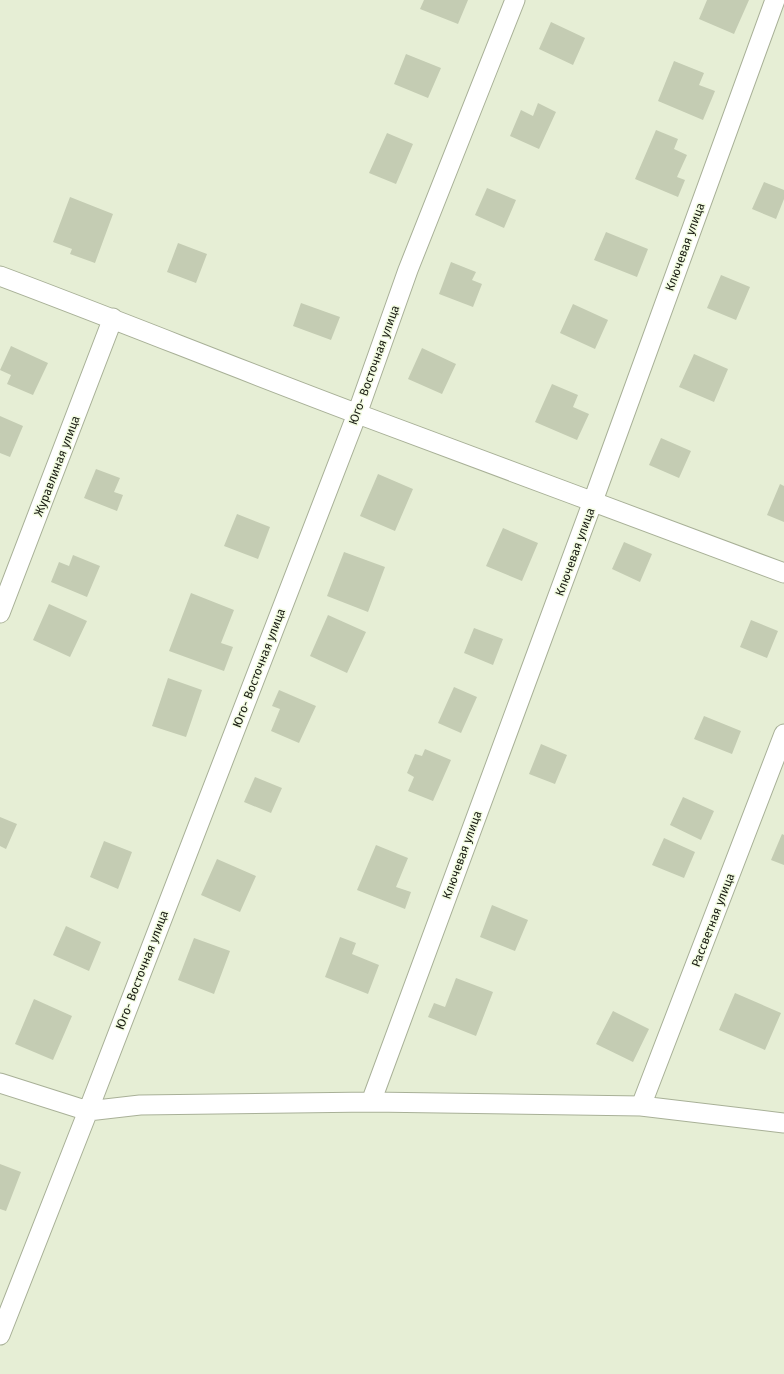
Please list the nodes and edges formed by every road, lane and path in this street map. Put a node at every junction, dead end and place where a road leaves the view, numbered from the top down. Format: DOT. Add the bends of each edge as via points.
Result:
graph roads {
  1 [pos="515,0"];
  2 [pos="775,0"];
  3 [pos="0,276"];
  4 [pos="113,318"];
  5 [pos="357,414"];
  6 [pos="594,501"];
  7 [pos="784,573"];
  8 [pos="0,613"];
  9 [pos="784,734"];
  10 [pos="0,1083"];
  11 [pos="371,1102"];
  12 [pos="641,1106"];
  13 [pos="88,1111"];
  14 [pos="784,1123"];
  15 [pos="0,1335"];
  1 -- 5 [label="street, Юго- Восточная улица" via="408,270"];
  2 -- 6 [label="street, Ключевая улица"];
  3 -- 4 [label="street"];
  4 -- 5 [label="street"];
  4 -- 8 [label="street, Журавлиная улица"];
  5 -- 6 [label="street"];
  5 -- 13 [label="street, Юго- Восточная улица"];
  6 -- 7 [label="street"];
  6 -- 11 [label="street, Ключевая улица"];
  9 -- 12 [label="street, Рассветная улица"];
  10 -- 13 [label="street"];
  11 -- 12 [label="street"];
  11 -- 13 [label="street" via="140,1105"];
  12 -- 14 [label="street"];
  13 -- 15 [label="street, Юго- Восточная улица"];
}
